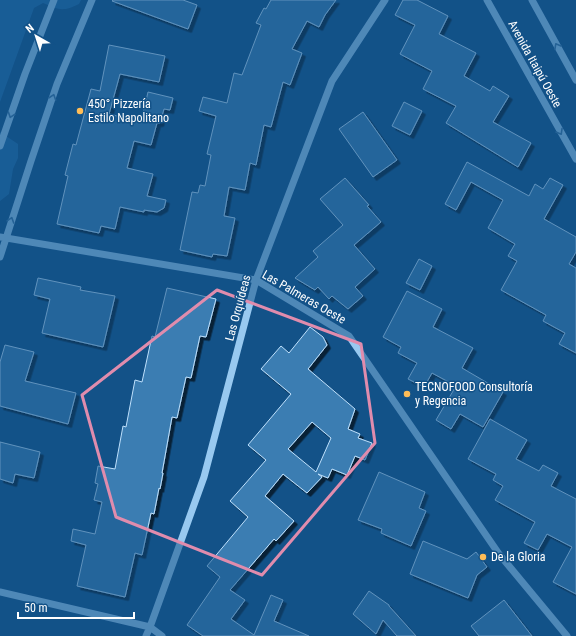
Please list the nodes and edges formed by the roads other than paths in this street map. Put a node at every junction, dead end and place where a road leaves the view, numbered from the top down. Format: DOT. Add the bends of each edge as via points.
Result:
graph roads {
  1 [pos="54,0"];
  2 [pos="92,0"];
  3 [pos="385,0"];
  4 [pos="487,0"];
  5 [pos="532,0"];
  6 [pos="576,80"];
  7 [pos="0,146"];
  8 [pos="576,159"];
  9 [pos="3,237"];
  10 [pos="0,257"];
  11 [pos="256,280"];
  12 [pos="0,592"];
  13 [pos="150,627"];
  14 [pos="146,636"];
  15 [pos="162,636"];
  16 [pos="567,636"];
  1 -- 7 [label="street, one-way" via="24,74"];
  9 -- 2 [label="street, one-way" via="57,84"];
  3 -- 11 [label="street, Las Orquídeas" via="332,81"];
  4 -- 8 [label="street, Avenida Itaipú Oeste, one-way"];
  6 -- 5 [label="street, one-way"];
  9 -- 10 [label="street"];
  9 -- 11 [label="street, Las Palmeras Oeste"];
  11 -- 13 [label="street, Las Orquídeas" via="204,477"];
  11 -- 16 [label="street, Las Palmeras Oeste" via="349,336 499,554"];
  12 -- 13 [label="street"];
  13 -- 14 [label="street, Las Orquídeas"];
  13 -- 15 [label="street"];
}
